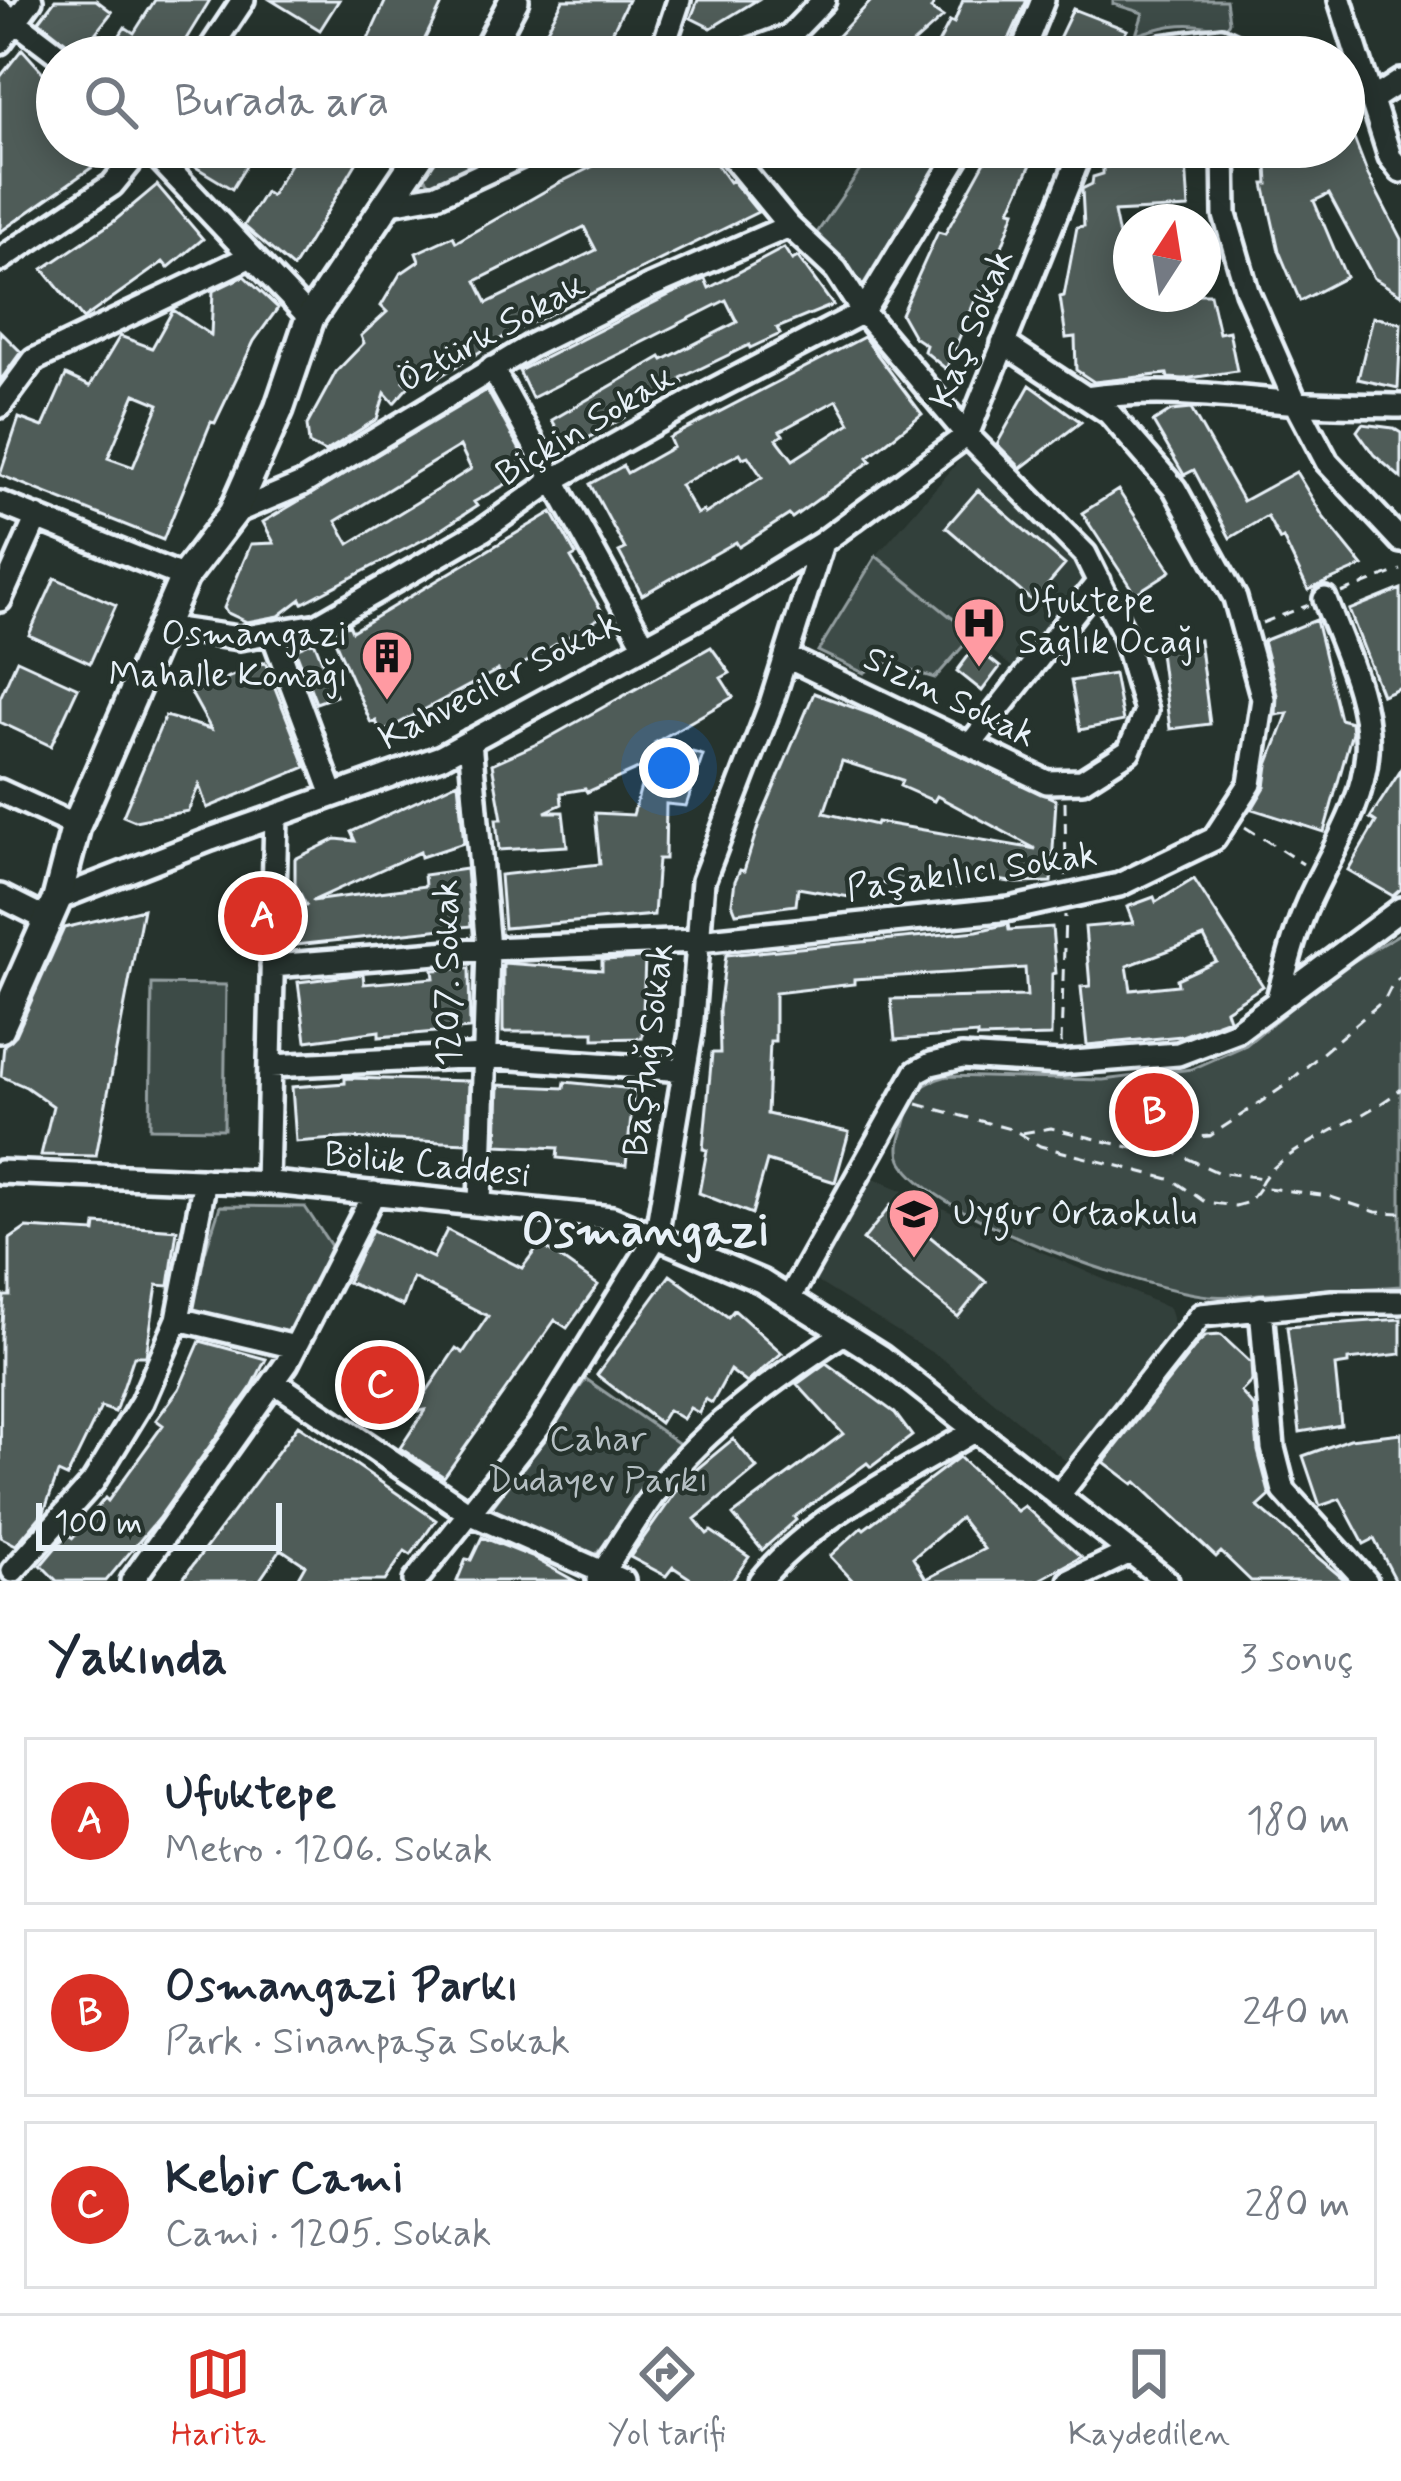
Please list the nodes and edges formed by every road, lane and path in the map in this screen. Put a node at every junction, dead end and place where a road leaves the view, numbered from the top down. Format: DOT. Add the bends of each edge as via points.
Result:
graph roads {
  1 [pos="31,0"];
  2 [pos="244,0"];
  3 [pos="514,0"];
  4 [pos="679,0"];
  5 [pos="824,0"];
  6 [pos="1043,0"];
  7 [pos="1340,0"];
  8 [pos="8,16"];
  9 [pos="219,36"];
  10 [pos="495,36"];
  11 [pos="668,36"];
  12 [pos="788,36"];
  13 [pos="1028,36"];
  14 [pos="1347,36"];
  15 [pos="36,37"];
  16 [pos="0,42"];
  17 [pos="1401,81"];
  18 [pos="1365,87"];
  19 [pos="1373,98"];
  20 [pos="127,168"];
  21 [pos="166,168"];
  22 [pos="411,168"];
  23 [pos="495,168"];
  24 [pos="741,168"];
  25 [pos="950,168"];
  26 [pos="1074,168"];
  27 [pos="1224,168"];
  28 [pos="1401,171"];
  29 [pos="386,204"];
  30 [pos="789,226"];
  31 [pos="251,256"];
  32 [pos="0,260"];
  33 [pos="863,312"];
  34 [pos="310,318"];
  35 [pos="1003,343"];
  36 [pos="492,368"];
  37 [pos="1086,398"];
  38 [pos="1296,403"];
  39 [pos="0,406"];
  40 [pos="1401,406"];
  41 [pos="967,435"];
  42 [pos="555,479"];
  43 [pos="0,503"];
  44 [pos="233,513"];
  45 [pos="37,517"];
  46 [pos="1401,541"];
  47 [pos="822,543"];
  48 [pos="184,577"];
  49 [pos="1099,581"];
  50 [pos="1325,599"];
  51 [pos="0,600"];
  52 [pos="161,627"];
  53 [pos="272,632"];
  54 [pos="644,646"];
  55 [pos="787,657"];
  56 [pos="470,741"];
  57 [pos="970,745"];
  58 [pos="1064,782"];
  59 [pos="0,791"];
  60 [pos="333,795"];
  61 [pos="276,816"];
  62 [pos="1229,816"];
  63 [pos="76,826"];
  64 [pos="1322,876"];
  65 [pos="0,896"];
  66 [pos="1066,896"];
  67 [pos="53,909"];
  68 [pos="1401,909"];
  69 [pos="698,941"];
  70 [pos="488,949"];
  71 [pos="272,966"];
  72 [pos="1401,977"];
  73 [pos="1279,998"];
  74 [pos="0,1028"];
  75 [pos="484,1056"];
  76 [pos="1060,1063"];
  77 [pos="270,1066"];
  78 [pos="685,1070"];
  79 [pos="1401,1089"];
  80 [pos="898,1100"];
  81 [pos="1021,1133"];
  82 [pos="1145,1151"];
  83 [pos="0,1172"];
  84 [pos="1263,1178"];
  85 [pos="205,1180"];
  86 [pos="266,1183"];
  87 [pos="1260,1187"];
  88 [pos="374,1193"];
  89 [pos="480,1204"];
  90 [pos="1401,1213"];
  91 [pos="656,1237"];
  92 [pos="789,1299"];
  93 [pos="1401,1301"];
  94 [pos="1261,1309"];
  95 [pos="178,1319"];
  96 [pos="844,1333"];
  97 [pos="296,1347"];
  98 [pos="274,1382"];
  99 [pos="976,1430"];
  100 [pos="1058,1496"];
  101 [pos="469,1514"];
  102 [pos="1130,1552"];
  103 [pos="12,1572"];
  104 [pos="607,1578"];
  105 [pos="132,1581"];
  106 [pos="415,1581"];
  107 [pos="760,1581"];
  108 [pos="1070,1581"];
  109 [pos="1167,1581"];
  110 [pos="1366,1581"];
  1 -- 8 [label="street"];
  2 -- 9 [label="street"];
  3 -- 10 [label="main road"];
  4 -- 11 [label="street"];
  5 -- 12 [label="street"];
  6 -- 13 [label="street"];
  7 -- 14 [label="street"];
  8 -- 15 [label="street"];
  8 -- 16 [label="street"];
  17 -- 19 [label="street"];
  18 -- 19 [label="street"];
  19 -- 28 [label="street"];
  20 -- 32 [label="street"];
  21 -- 31 [label="street"];
  22 -- 29 [label="main road"];
  23 -- 29 [label="street" via="436,195"];
  24 -- 30 [label="street, Sizin Sokak"];
  25 -- 33 [label="street"];
  26 -- 35 [label="street, Kaş Sokak"];
  27 -- 38 [label="street" via="1225,215 1247,291"];
  29 -- 34 [label="main road"];
  30 -- 33 [label="street, Sizin Sokak" via="836,270"];
  30 -- 36 [label="street, Öztürk Sokak"];
  31 -- 34 [label="street"];
  31 -- 39 [label="street" via="34,360"];
  33 -- 41 [label="street, Sizin Sokak"];
  33 -- 42 [label="street, Biçkin Sokak"];
  34 -- 44 [label="main road"];
  35 -- 37 [label="street, Paşakılıcı Sokak"];
  35 -- 41 [label="street, Kaş Sokak"];
  36 -- 42 [label="street"];
  36 -- 44 [label="street, Öztürk Sokak" via="302,484"];
  37 -- 38 [label="street" via="1141,390"];
  37 -- 62 [label="street, Paşakılıcı Sokak" via="1109,413 1175,490 1234,598 1263,699 1250,784"];
  38 -- 40 [label="street"];
  38 -- 46 [label="street" via="1327,462"];
  41 -- 47 [label="street, Kaş Sokak"];
  41 -- 49 [label="street, Sizin Sokak" via="1085,554"];
  42 -- 53 [label="street, Biçkin Sokak" via="376,594 318,625"];
  42 -- 54 [label="street"];
  43 -- 45 [label="street"];
  44 -- 48 [label="main road"];
  45 -- 48 [label="street"];
  45 -- 51 [label="street"];
  47 -- 54 [label="street, Kahveciler Sokak"];
  47 -- 55 [label="street, Baştuğ Sokak"];
  48 -- 52 [label="main road"];
  49 -- 57 [label="street"];
  49 -- 58 [label="street, Sizin Sokak" via="1146,711 1129,751 1082,781"];
  50 -- 64 [label="street" via="1364,715 1367,752 1358,796"];
  52 -- 53 [label="street, Biçkin Sokak" via="239,638"];
  52 -- 63 [label="main road"];
  53 -- 60 [label="street"];
  54 -- 56 [label="street, Kahveciler Sokak"];
  55 -- 57 [label="street, Sizin Sokak"];
  55 -- 69 [label="street, Baştuğ Sokak" via="703,881"];
  56 -- 60 [label="street, Kahveciler Sokak"];
  56 -- 70 [label="street, 1207. Sokak"];
  57 -- 58 [label="street, Sizin Sokak" via="1047,782"];
  58 -- 66 [label="path"];
  59 -- 63 [label="street"];
  60 -- 61 [label="street, Kahveciler Sokak"];
  61 -- 67 [label="street, Kahveciler Sokak"];
  61 -- 71 [label="street"];
  62 -- 64 [label="path"];
  62 -- 66 [label="street, Paşakılıcı Sokak" via="1214,839 1119,885"];
  63 -- 67 [label="main road"];
  64 -- 73 [label="street"];
  65 -- 67 [label="street"];
  66 -- 69 [label="street, Paşakılıcı Sokak" via="1010,909"];
  66 -- 76 [label="path"];
  67 -- 74 [label="main road"];
  68 -- 73 [label="street"];
  69 -- 70 [label="street, Paşakılıcı Sokak"];
  69 -- 78 [label="street, Baştuğ Sokak"];
  70 -- 71 [label="street, Paşakılıcı Sokak"];
  70 -- 75 [label="street, 1207. Sokak"];
  71 -- 77 [label="street"];
  72 -- 82 [label="path" via="1283,1087 1210,1136 1157,1139"];
  73 -- 76 [label="street" via="1235,1032 1178,1054"];
  75 -- 77 [label="street"];
  75 -- 78 [label="street"];
  75 -- 89 [label="street, 1207. Sokak"];
  76 -- 80 [label="street" via="962,1057 931,1064"];
  77 -- 86 [label="street"];
  78 -- 91 [label="street, Baştuğ Sokak"];
  79 -- 84 [label="path"];
  80 -- 81 [label="path"];
  80 -- 92 [label="street"];
  81 -- 82 [label="path" via="1051,1128"];
  81 -- 87 [label="path" via="1040,1146 1172,1180 1205,1202 1235,1206"];
  82 -- 84 [label="path"];
  83 -- 85 [label="street, Bölük Caddesi"];
  84 -- 87 [label="path"];
  85 -- 86 [label="street, Bölük Caddesi"];
  85 -- 95 [label="street"];
  86 -- 88 [label="street, Bölük Caddesi"];
  87 -- 90 [label="path"];
  88 -- 89 [label="street, Bölük Caddesi"];
  88 -- 97 [label="street"];
  89 -- 91 [label="street, Bölük Caddesi" via="612,1218"];
  91 -- 92 [label="street, Bölük Caddesi"];
  91 -- 101 [label="street, Baştuğ Sokak" via="538,1426"];
  92 -- 96 [label="street, Bölük Caddesi"];
  93 -- 94 [label="street"];
  94 -- 100 [label="street" via="1201,1315"];
  94 -- 110 [label="street" via="1284,1491"];
  95 -- 97 [label="street"];
  95 -- 103 [label="street" via="142,1402 93,1482"];
  96 -- 99 [label="street, Bölük Caddesi"];
  96 -- 104 [label="street" via="730,1417 661,1485"];
  97 -- 98 [label="street"];
  98 -- 101 [label="street"];
  98 -- 105 [label="street"];
  99 -- 100 [label="street, Bölük Caddesi"];
  99 -- 107 [label="street" via="834,1517"];
  100 -- 102 [label="street, Bölük Caddesi"];
  101 -- 104 [label="street"];
  101 -- 106 [label="street, Baştuğ Sokak"];
  102 -- 108 [label="street"];
  102 -- 109 [label="street, Bölük Caddesi"];
}
